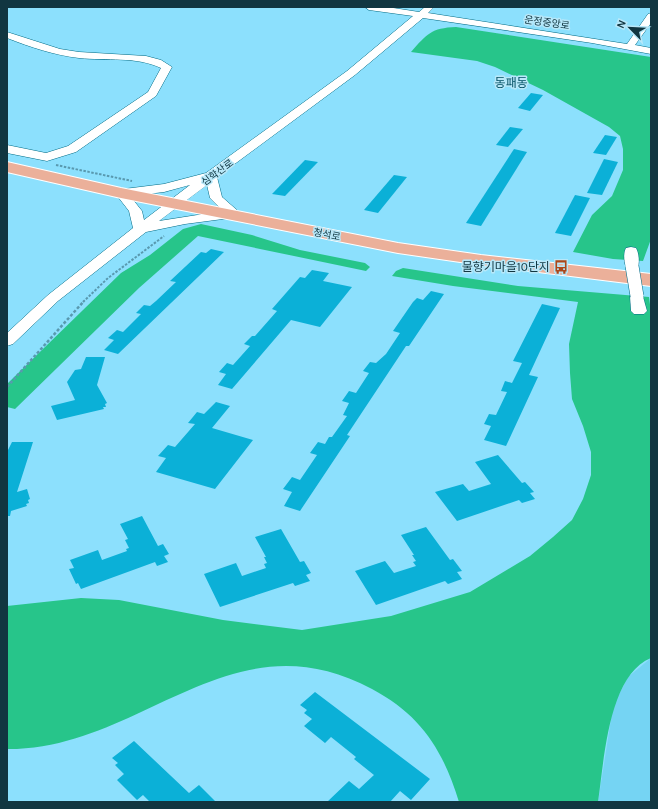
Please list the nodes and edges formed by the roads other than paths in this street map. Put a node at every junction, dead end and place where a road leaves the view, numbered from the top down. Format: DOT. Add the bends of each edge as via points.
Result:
graph roads {
  1 [pos="369,7"];
  2 [pos="404,7"];
  3 [pos="430,7"];
  4 [pos="373,8"];
  5 [pos="445,9"];
  6 [pos="421,14"];
  7 [pos="651,16"];
  8 [pos="467,21"];
  9 [pos="404,29"];
  10 [pos="7,36"];
  11 [pos="630,46"];
  12 [pos="651,51"];
  13 [pos="7,149"];
  14 [pos="7,167"];
  15 [pos="211,176"];
  16 [pos="127,187"];
  17 [pos="174,203"];
  18 [pos="232,214"];
  19 [pos="140,229"];
  20 [pos="631,252"];
  21 [pos="651,280"];
  22 [pos="639,311"];
  23 [pos="7,341"];
  1 -- 4 [label="street, 운정중앙로"];
  2 -- 4 [label="street"];
  3 -- 6 [label="street, 심학산로"];
  4 -- 6 [label="street, 운정중앙로"];
  4 -- 9 [label="street" via="395,18"];
  5 -- 8 [label="street"];
  6 -- 8 [label="street, 운정중앙로"];
  6 -- 9 [label="street, 심학산로"];
  7 -- 11 [label="street"];
  8 -- 9 [label="street"];
  8 -- 11 [label="street, 운정중앙로"];
  9 -- 15 [label="street, 심학산로" via="351,73"];
  10 -- 13 [label="street" via="44,48 79,55 120,56 160,63 167,67 152,94 72,149 48,157"];
  11 -- 12 [label="street, 운정중앙로"];
  14 -- 16 [label="main road, 청석로"];
  15 -- 16 [label="street" via="164,188"];
  15 -- 17 [label="street, 심학산로"];
  15 -- 18 [label="street" via="216,198"];
  16 -- 17 [label="main road, 청석로"];
  16 -- 19 [label="street"];
  17 -- 18 [label="main road, 청석로"];
  17 -- 19 [label="street, 심학산로"];
  18 -- 19 [label="street"];
  18 -- 21 [label="main road, 청석로" via="398,248"];
  19 -- 23 [label="street, 심학산로" via="54,298"];
  20 -- 22 [label="street, bridge"];
}
